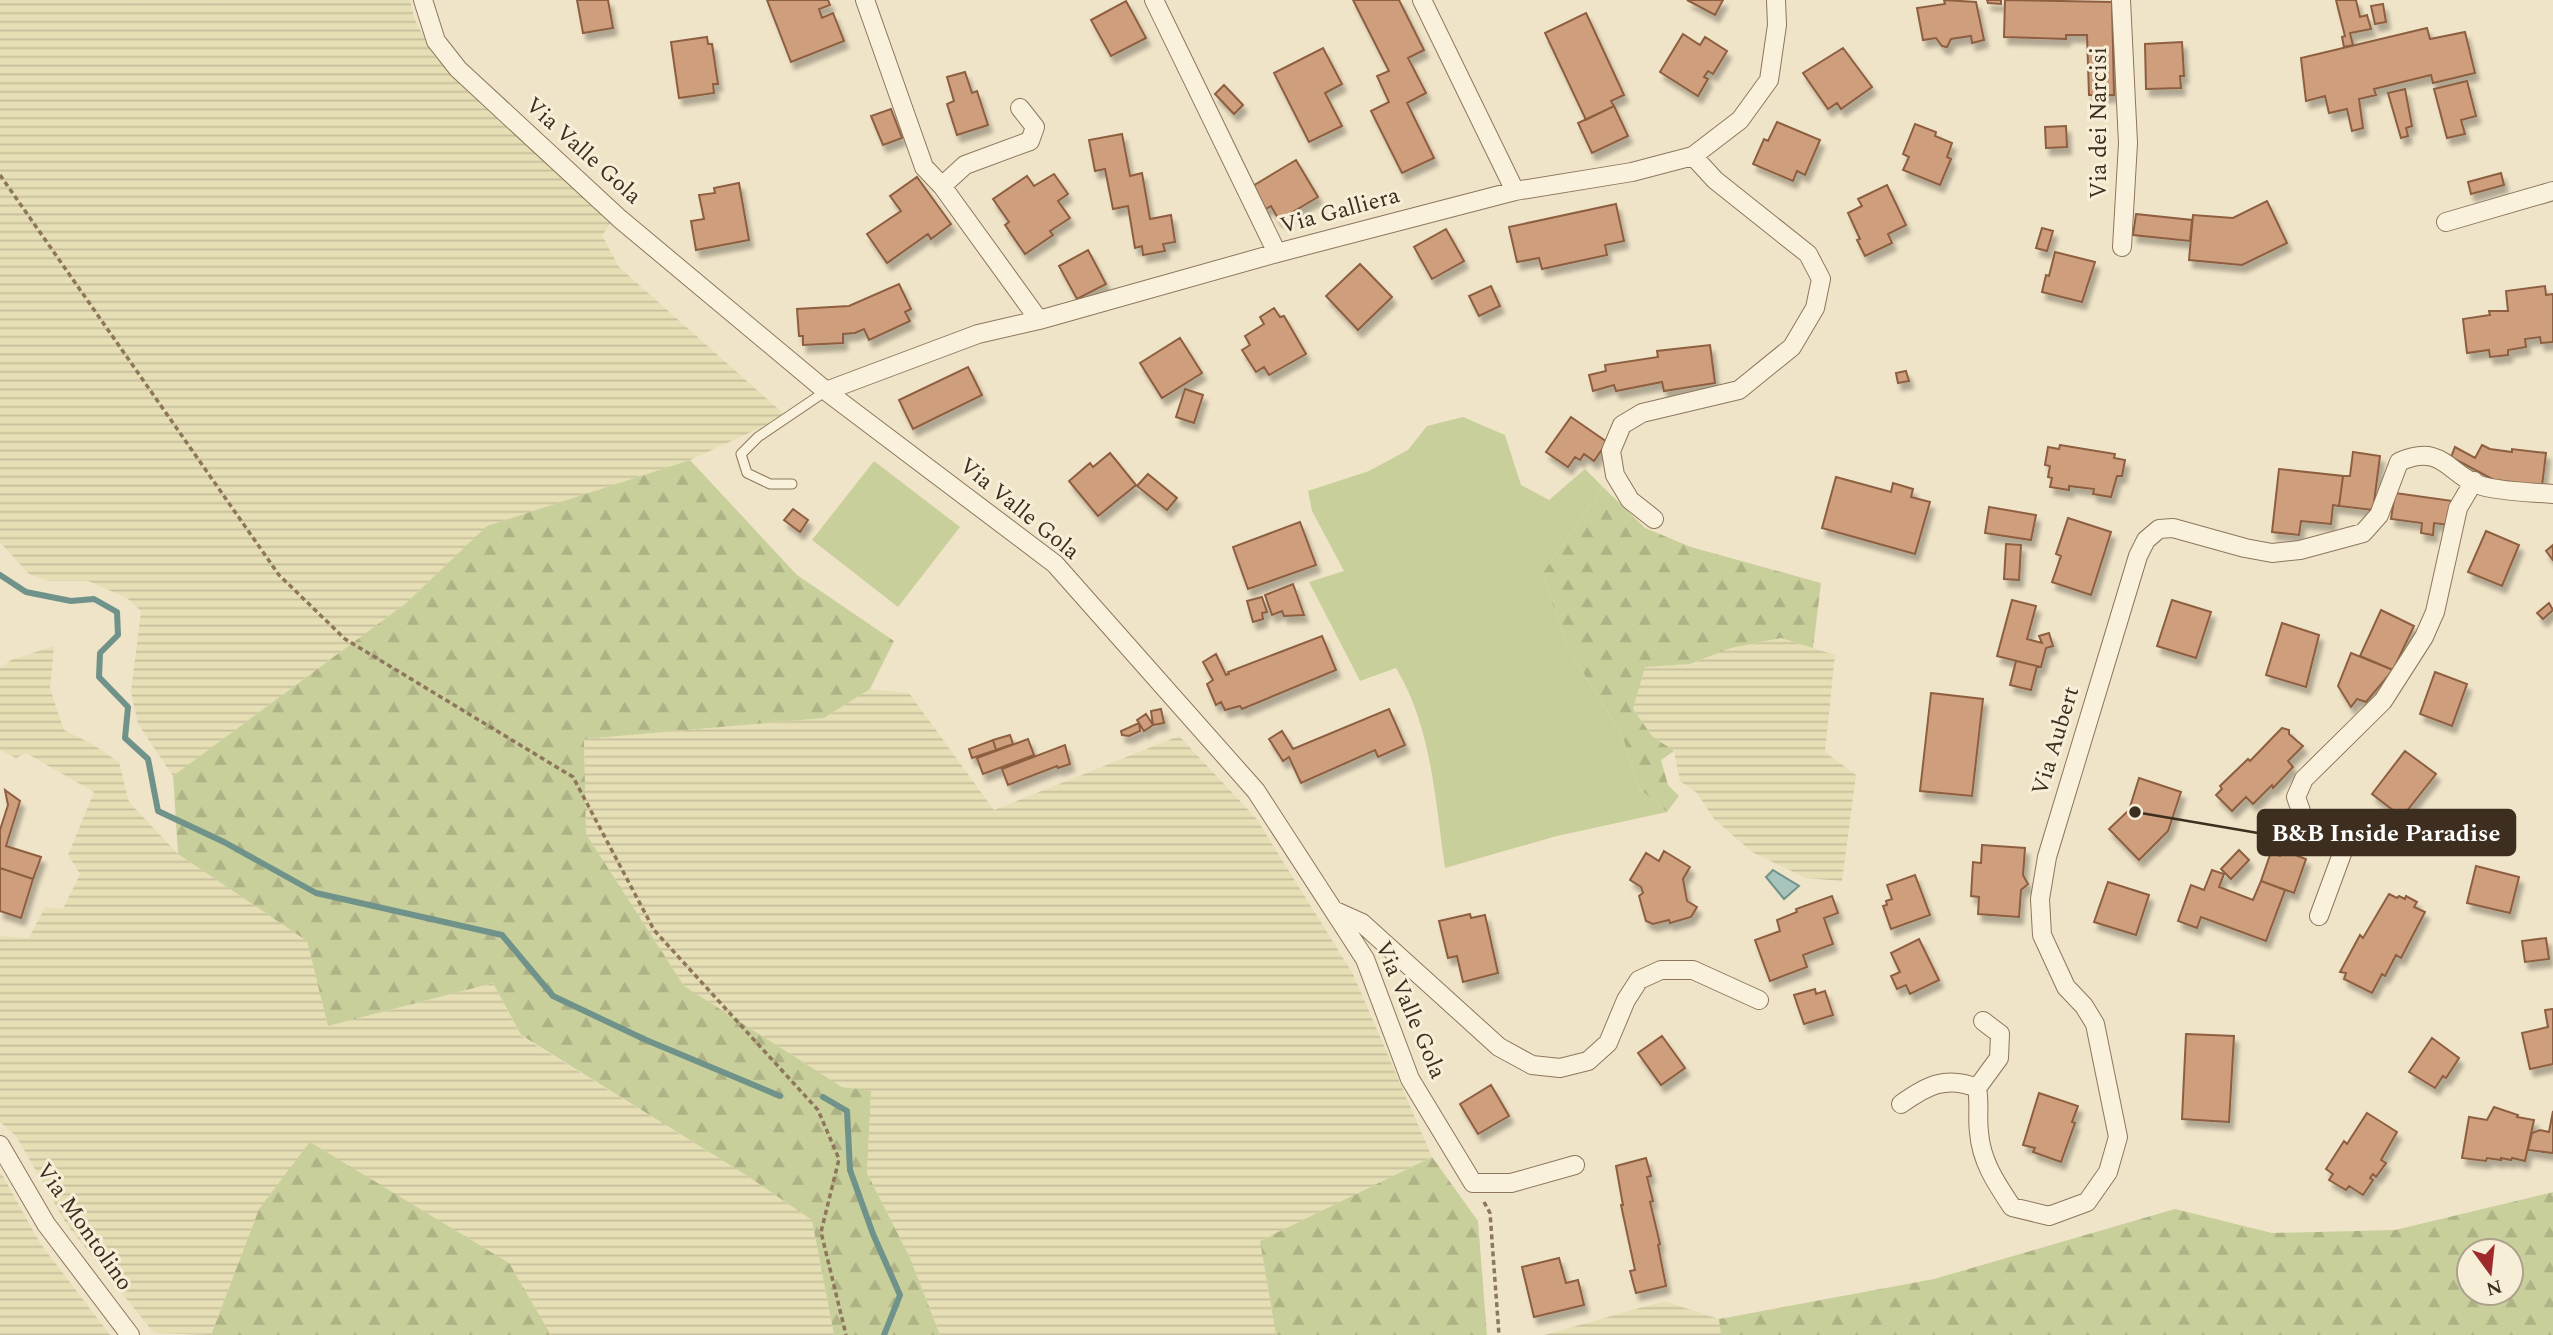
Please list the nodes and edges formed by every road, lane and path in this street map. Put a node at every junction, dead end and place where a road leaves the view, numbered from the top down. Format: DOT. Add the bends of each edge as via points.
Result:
graph roads {
  1 [pos="424,0"];
  2 [pos="864,0"];
  3 [pos="1154,0"];
  4 [pos="1422,0"];
  5 [pos="1776,0"];
  6 [pos="2121,0"];
  7 [pos="1020,108"];
  8 [pos="1693,156"];
  9 [pos="0,175"];
  10 [pos="942,186"];
  11 [pos="1515,191"];
  12 [pos="2553,191"];
  13 [pos="2446,222"];
  14 [pos="2122,247"];
  15 [pos="1277,253"];
  16 [pos="1039,320"];
  17 [pos="825,391"];
  18 [pos="2474,481"];
  19 [pos="792,484"];
  20 [pos="2553,494"];
  21 [pos="1654,519"];
  22 [pos="2350,832"];
  23 [pos="2443,846"];
  24 [pos="1332,909"];
  25 [pos="2319,916"];
  26 [pos="1759,1000"];
  27 [pos="1983,1021"];
  28 [pos="1977,1088"];
  29 [pos="1901,1104"];
  30 [pos="0,1145"];
  31 [pos="1575,1165"];
  32 [pos="1473,1183"];
  33 [pos="130,1335"];
  34 [pos="846,1335"];
  35 [pos="1499,1335"];
  1 -- 17 [label="street, Via Valle Gola" via="436,41 458,69 620,219"];
  2 -- 10 [label="street" via="925,167"];
  3 -- 15 [label="street"];
  4 -- 11 [label="street"];
  5 -- 8 [label="street, Via Galliera" via="1769,80 1740,120"];
  6 -- 14 [label="street, Via dei Narcisi" via="2128,143"];
  7 -- 10 [label="street" via="1035,127 1030,141 965,165"];
  8 -- 11 [label="street, Via Galliera" via="1632,172"];
  8 -- 21 [label="street" via="1715,180 1808,254 1821,279 1815,308 1792,347 1739,390 1642,413 1622,425 1611,451 1615,475 1630,500"];
  9 -- 34 [label="path" via="279,575 345,639 573,777 654,930 818,1110 839,1159 821,1233"];
  10 -- 16 [label="street"];
  11 -- 15 [label="street, Via Galliera"];
  12 -- 13 [label="street"];
  15 -- 16 [label="street, Via Galliera"];
  16 -- 17 [label="street, Via Galliera" via="978,334"];
  17 -- 19 [label="lane" via="741,454 747,473 770,484"];
  17 -- 24 [label="street, Via Valle Gola" via="1055,564 1256,791"];
  18 -- 20 [label="street, Via Aubert" via="2481,486"];
  18 -- 22 [label="street" via="2458,508 2435,612 2424,637 2383,701 2304,779 2297,797 2302,814 2312,824"];
  18 -- 28 [label="street, Via Aubert" via="2434,456 2414,456 2399,462 2379,515 2363,533 2300,550 2272,553 2173,528 2159,529 2146,540 2051,844 2040,899 2042,935 2066,986 2095,1024 2118,1137 2108,1172 2087,1202 2049,1216 2012,1207 1988,1170 1979,1134"];
  22 -- 23 [label="street"];
  22 -- 25 [label="street"];
  24 -- 26 [label="street" via="1362,923 1499,1047 1532,1065 1560,1068 1588,1061 1608,1043 1639,980 1661,970 1693,970"];
  24 -- 32 [label="street, Via Valle Gola" via="1365,959 1410,1079"];
  27 -- 28 [label="street" via="2000,1034 1999,1058"];
  28 -- 29 [label="street" via="1964,1083 1925,1087"];
  30 -- 33 [label="street, Via Montolino" via="46,1224"];
  31 -- 32 [label="street" via="1511,1183"];
  32 -- 35 [label="path" via="1490,1213"];
}
